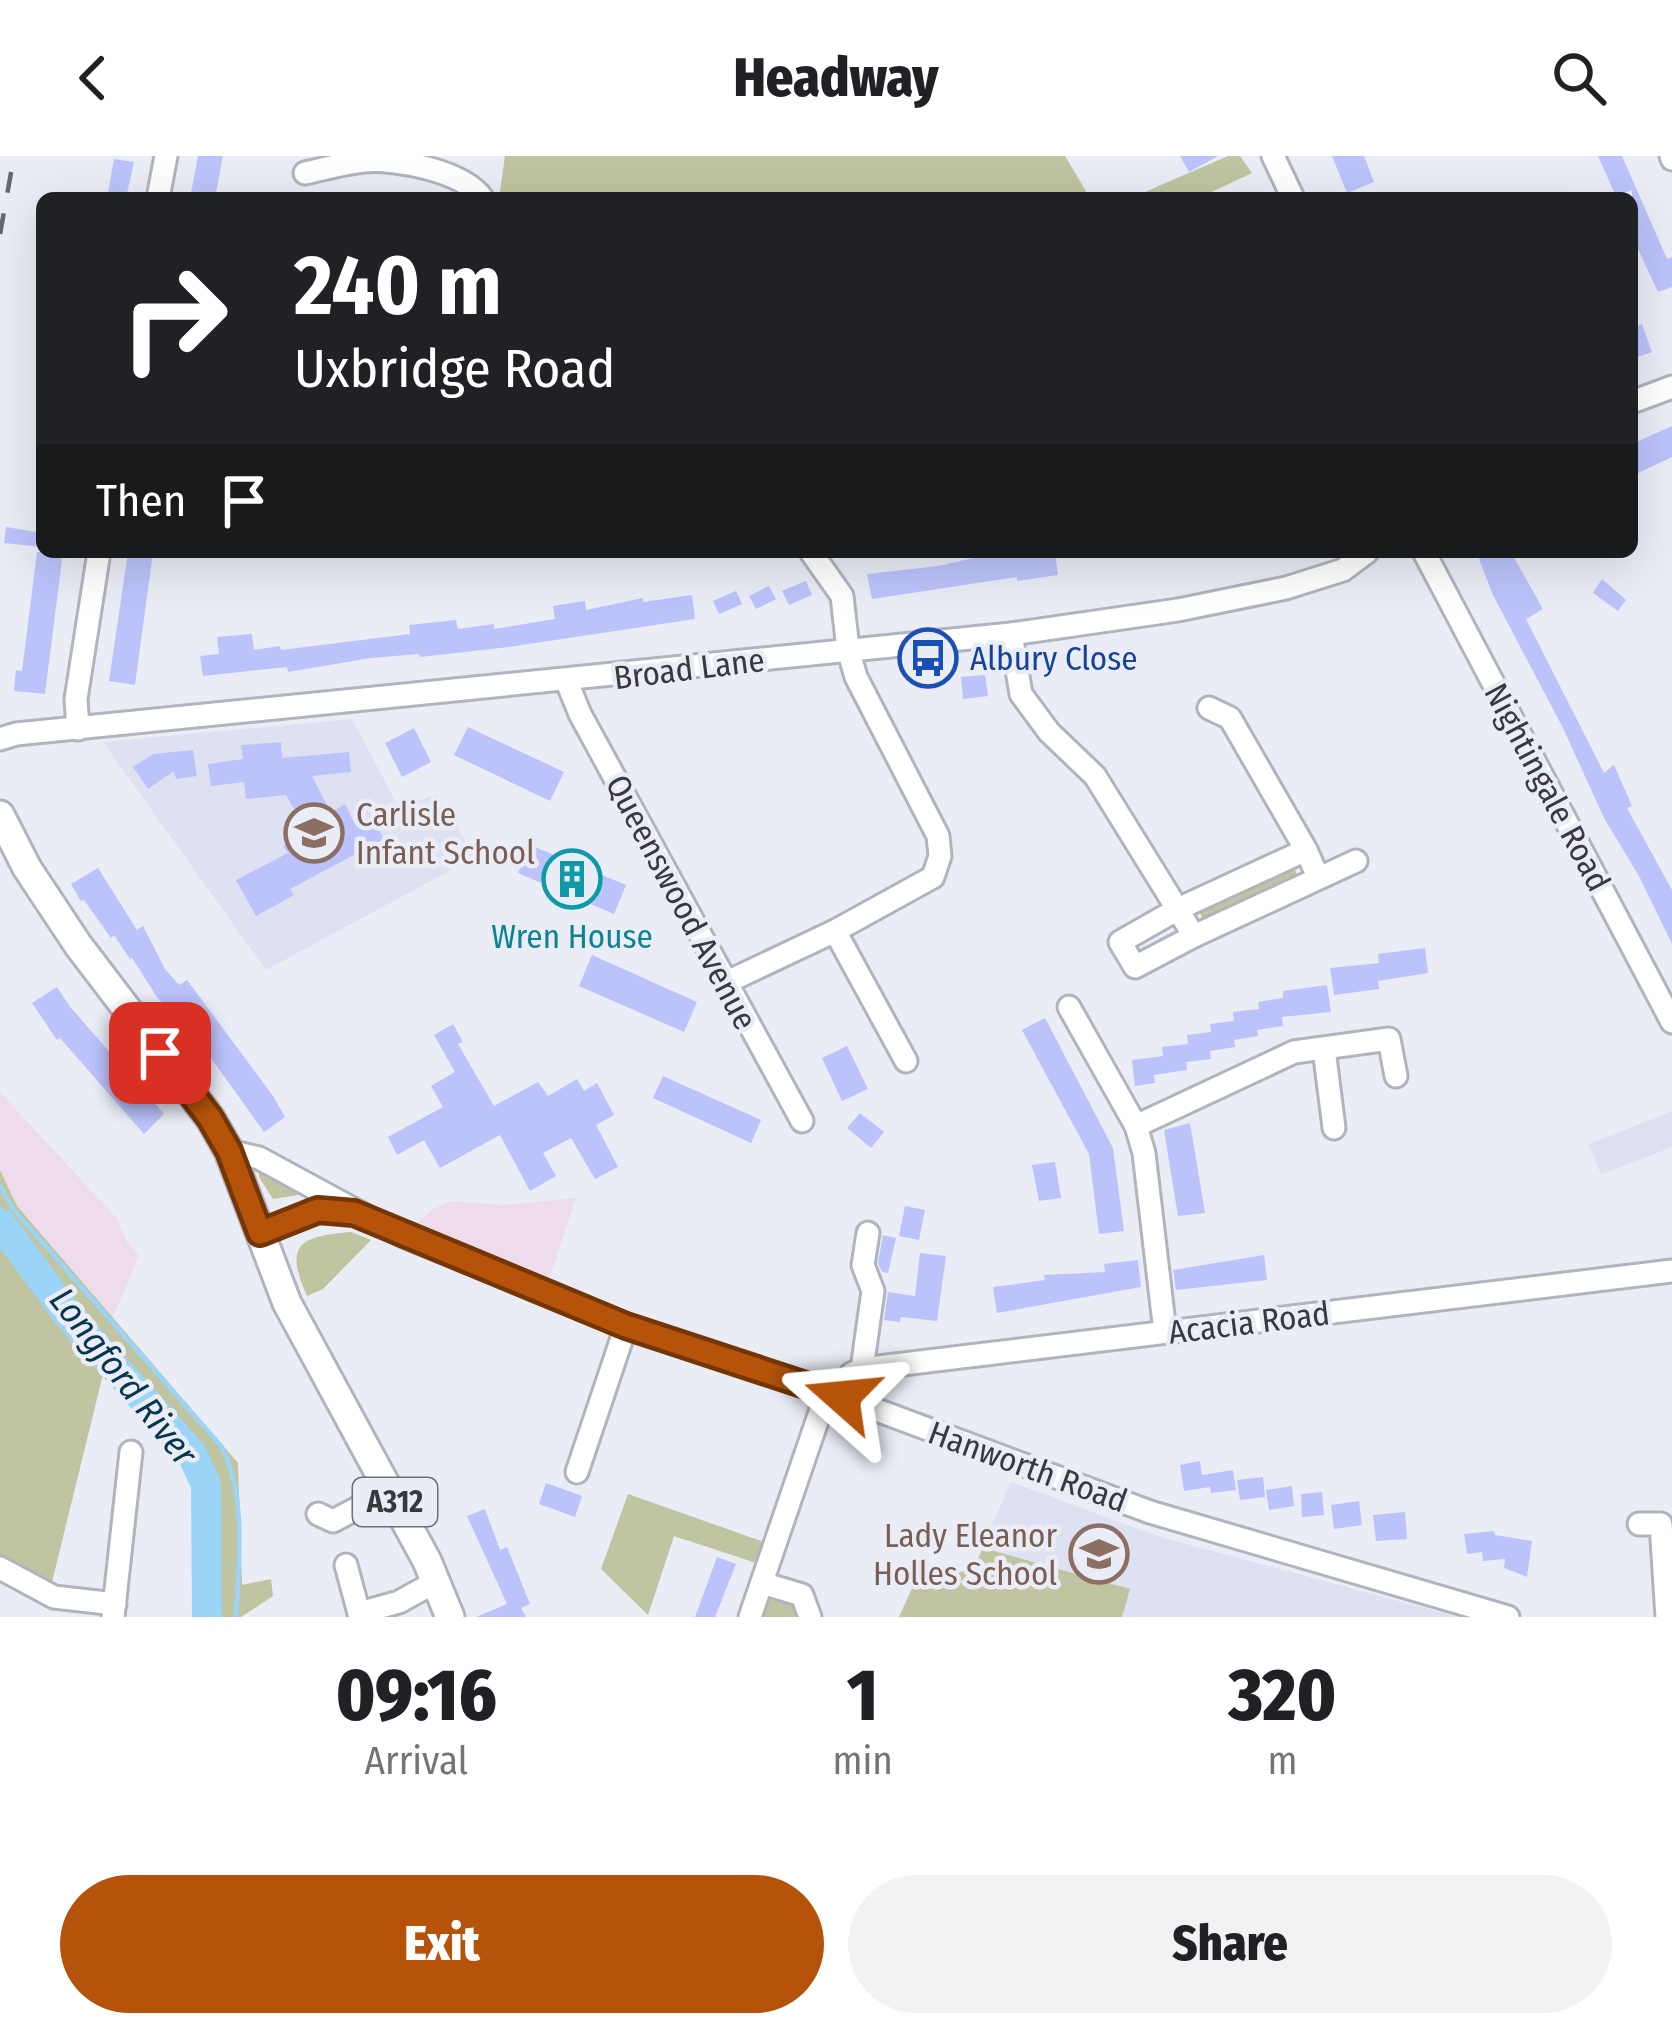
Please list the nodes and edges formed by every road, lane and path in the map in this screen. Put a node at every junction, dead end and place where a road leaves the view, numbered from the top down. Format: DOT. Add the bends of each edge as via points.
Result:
graph roads {
  1 [pos="166,156"];
  2 [pos="1273,156"];
  3 [pos="364,158"];
  4 [pos="305,173"];
  5 [pos="159,192"];
  6 [pos="475,192"];
  7 [pos="1290,192"];
  8 [pos="1672,387"];
  9 [pos="1638,400"];
  10 [pos="98,558"];
  11 [pos="816,558"];
  12 [pos="1359,558"];
  13 [pos="1427,558"];
  14 [pos="1011,634"];
  15 [pos="848,649"];
  16 [pos="567,682"];
  17 [pos="1209,707"];
  18 [pos="78,729"];
  19 [pos="0,739"];
  20 [pos="0,815"];
  21 [pos="1306,850"];
  22 [pos="1356,861"];
  23 [pos="1318,877"];
  24 [pos="1178,909"];
  25 [pos="835,931"];
  26 [pos="1194,936"];
  27 [pos="725,983"];
  28 [pos="1069,1006"];
  29 [pos="1672,1022"];
  30 [pos="1324,1049"];
  31 [pos="906,1061"];
  32 [pos="1396,1076"];
  33 [pos="802,1120"];
  34 [pos="1136,1126"];
  35 [pos="1334,1128"];
  36 [pos="229,1151"];
  37 [pos="354,1213"];
  38 [pos="260,1233"];
  39 [pos="868,1233"];
  40 [pos="1672,1270"];
  41 [pos="626,1326"];
  42 [pos="1165,1332"];
  43 [pos="862,1370"];
  44 [pos="834,1395"];
  45 [pos="130,1453"];
  46 [pos="577,1472"];
  47 [pos="390,1491"];
  48 [pos="329,1524"];
  49 [pos="1639,1524"];
  50 [pos="346,1565"];
  51 [pos="0,1568"];
  52 [pos="436,1581"];
  53 [pos="762,1583"];
  54 [pos="114,1611"];
  55 [pos="359,1615"];
  56 [pos="450,1617"];
  57 [pos="750,1617"];
  58 [pos="811,1617"];
  59 [pos="1508,1617"];
  60 [pos="1667,1617"];
  1 -- 5 [label="street"];
  2 -- 7 [label="street"];
  3 -- 4 [label="street"];
  3 -- 6 [label="street" via="455,176"];
  8 -- 9 [label="street"];
  10 -- 18 [label="street"];
  11 -- 15 [label="street" via="842,596"];
  12 -- 14 [label="street, Broad Lane" via="1286,588"];
  13 -- 29 [label="street, Nightingale Road"];
  14 -- 15 [label="street, Broad Lane"];
  14 -- 24 [label="street" via="1021,694 1095,776"];
  15 -- 16 [label="street, Broad Lane"];
  15 -- 25 [label="street" via="938,836 940,856 933,877"];
  16 -- 18 [label="street, Broad Lane"];
  16 -- 27 [label="street, Queenswood Avenue"];
  17 -- 21 [label="street" via="1229,718"];
  18 -- 19 [label="street, Broad Lane"];
  20 -- 36 [label="main road, A312" via="78,945"];
  21 -- 23 [label="street"];
  21 -- 24 [label="street"];
  22 -- 23 [label="street"];
  23 -- 26 [label="street"];
  24 -- 26 [label="street"];
  24 -- 26 [label="street" via="1120,942 1135,967"];
  25 -- 27 [label="street"];
  25 -- 31 [label="street"];
  27 -- 33 [label="street, Queenswood Avenue"];
  28 -- 34 [label="street"];
  30 -- 32 [label="street" via="1389,1039"];
  30 -- 34 [label="street" via="1294,1052"];
  30 -- 35 [label="street"];
  34 -- 42 [label="street"];
  36 -- 37 [label="street, Hanworth Road" via="259,1158"];
  36 -- 38 [label="main road, A312"];
  37 -- 38 [label="street, Hanworth Road" via="318,1210"];
  37 -- 41 [label="street, Hanworth Road"];
  38 -- 47 [label="main road, A312" via="286,1303"];
  39 -- 43 [label="street" via="862,1265 873,1291"];
  40 -- 42 [label="street, Acacia Road"];
  41 -- 44 [label="street, Hanworth Road"];
  41 -- 46 [label="street"];
  42 -- 43 [label="street, Acacia Road"];
  43 -- 44 [label="street"];
  44 -- 53 [label="street"];
  44 -- 59 [label="street, Hanworth Road" via="1150,1512"];
  45 -- 54 [label="street"];
  47 -- 48 [label="street"];
  47 -- 52 [label="main road, A312"];
  49 -- 60 [label="street" via="1661,1524"];
  50 -- 55 [label="street"];
  51 -- 54 [label="street" via="54,1597"];
  52 -- 55 [label="street"];
  52 -- 56 [label="main road, A312"];
  53 -- 57 [label="street"];
  53 -- 58 [label="street" via="802,1595"];
}
